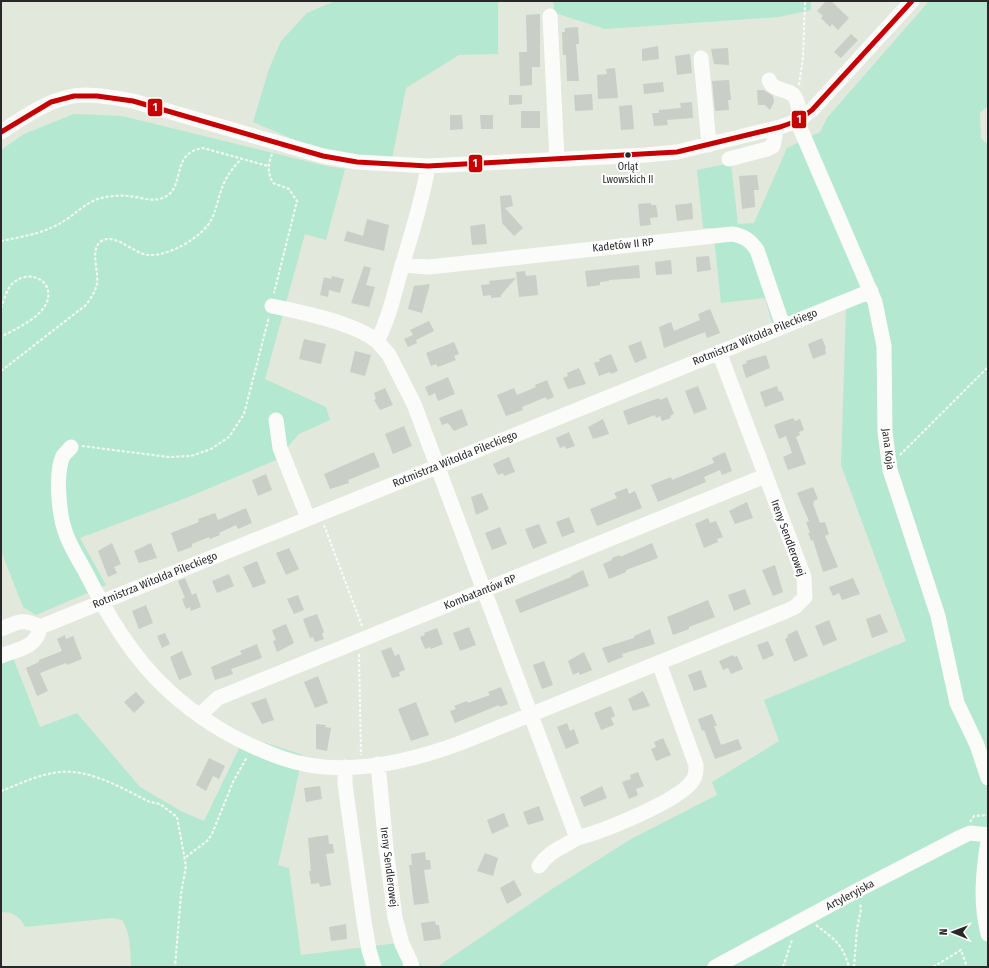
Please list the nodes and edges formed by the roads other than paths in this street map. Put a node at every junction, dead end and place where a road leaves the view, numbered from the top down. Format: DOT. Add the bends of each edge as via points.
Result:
graph roads {
  1 [pos="912,1"];
  2 [pos="550,16"];
  3 [pos="702,58"];
  4 [pos="769,80"];
  5 [pos="800,120"];
  6 [pos="774,129"];
  7 [pos="1,132"];
  8 [pos="709,145"];
  9 [pos="557,159"];
  10 [pos="729,159"];
  11 [pos="428,166"];
  12 [pos="402,265"];
  13 [pos="871,290"];
  14 [pos="272,306"];
  15 [pos="783,326"];
  16 [pos="377,341"];
  17 [pos="719,352"];
  18 [pos="276,420"];
  19 [pos="71,447"];
  20 [pos="437,466"];
  21 [pos="765,476"];
  22 [pos="314,516"];
  23 [pos="485,590"];
  24 [pos="102,602"];
  25 [pos="40,627"];
  26 [pos="1,629"];
  27 [pos="1,656"];
  28 [pos="659,663"];
  29 [pos="200,715"];
  30 [pos="531,715"];
  31 [pos="378,764"];
  32 [pos="345,767"];
  33 [pos="988,778"];
  34 [pos="988,835"];
  35 [pos="577,838"];
  36 [pos="988,841"];
  37 [pos="539,866"];
  38 [pos="988,934"];
  39 [pos="374,967"];
  40 [pos="410,967"];
  41 [pos="715,967"];
  1 -- 5 [label="street"];
  2 -- 9 [label="street"];
  3 -- 8 [label="street"];
  4 -- 5 [label="street, Jana Koja" via="771,85 795,98"];
  5 -- 6 [label="street"];
  5 -- 13 [label="street, Jana Koja"];
  6 -- 8 [label="street"];
  6 -- 10 [label="street" via="773,146"];
  7 -- 11 [label="street" via="48,104 83,95 105,96 133,101 344,160"];
  8 -- 9 [label="street" via="646,155"];
  9 -- 11 [label="street"];
  11 -- 12 [label="street"];
  12 -- 15 [label="street, Kadetów II RP" via="430,267 732,234 742,236 757,250"];
  12 -- 16 [label="street" via="385,327"];
  13 -- 15 [label="street, Rotmistrza Witolda Pileckiego"];
  13 -- 33 [label="street, Jana Koja" via="884,346 884,432 890,470 938,616 960,711 984,761"];
  14 -- 16 [label="street" via="350,326 367,333"];
  15 -- 17 [label="street, Rotmistrza Witolda Pileckiego"];
  16 -- 20 [label="street" via="389,355 414,404"];
  17 -- 20 [label="street, Rotmistrza Witolda Pileckiego"];
  17 -- 21 [label="street, Ireny Sendlerowej"];
  18 -- 22 [label="street" via="280,448"];
  19 -- 24 [label="street, Ireny Sendlerowej" via="63,456 60,468 61,517 70,544"];
  20 -- 22 [label="street, Rotmistrza Witolda Pileckiego"];
  20 -- 23 [label="street"];
  21 -- 23 [label="street, Kombatantów RP"];
  21 -- 28 [label="street, Ireny Sendlerowej" via="804,578 805,597 784,612"];
  22 -- 24 [label="street, Rotmistrza Witolda Pileckiego"];
  23 -- 29 [label="street, Kombatantów RP" via="218,698"];
  23 -- 30 [label="street"];
  24 -- 25 [label="street, Rotmistrza Witolda Pileckiego"];
  24 -- 29 [label="street, Ireny Sendlerowej" via="144,664 169,691"];
  25 -- 26 [label="street" via="25,621"];
  25 -- 27 [label="street" via="35,642"];
  28 -- 30 [label="street, Ireny Sendlerowej"];
  28 -- 35 [label="street" via="696,765 696,774 688,786 650,810 600,832"];
  29 -- 32 [label="street, Ireny Sendlerowej" via="230,735 283,758"];
  30 -- 31 [label="street, Ireny Sendlerowej" via="442,750"];
  30 -- 35 [label="street"];
  31 -- 32 [label="street, Ireny Sendlerowej"];
  31 -- 40 [label="street, Ireny Sendlerowej" via="395,918 402,944 412,965"];
  32 -- 39 [label="street" via="345,784 363,913"];
  34 -- 41 [label="street, Artyleryjska" via="970,834 961,837"];
  35 -- 37 [label="street" via="554,850"];
  36 -- 38 [label="street" via="982,902"];
}
